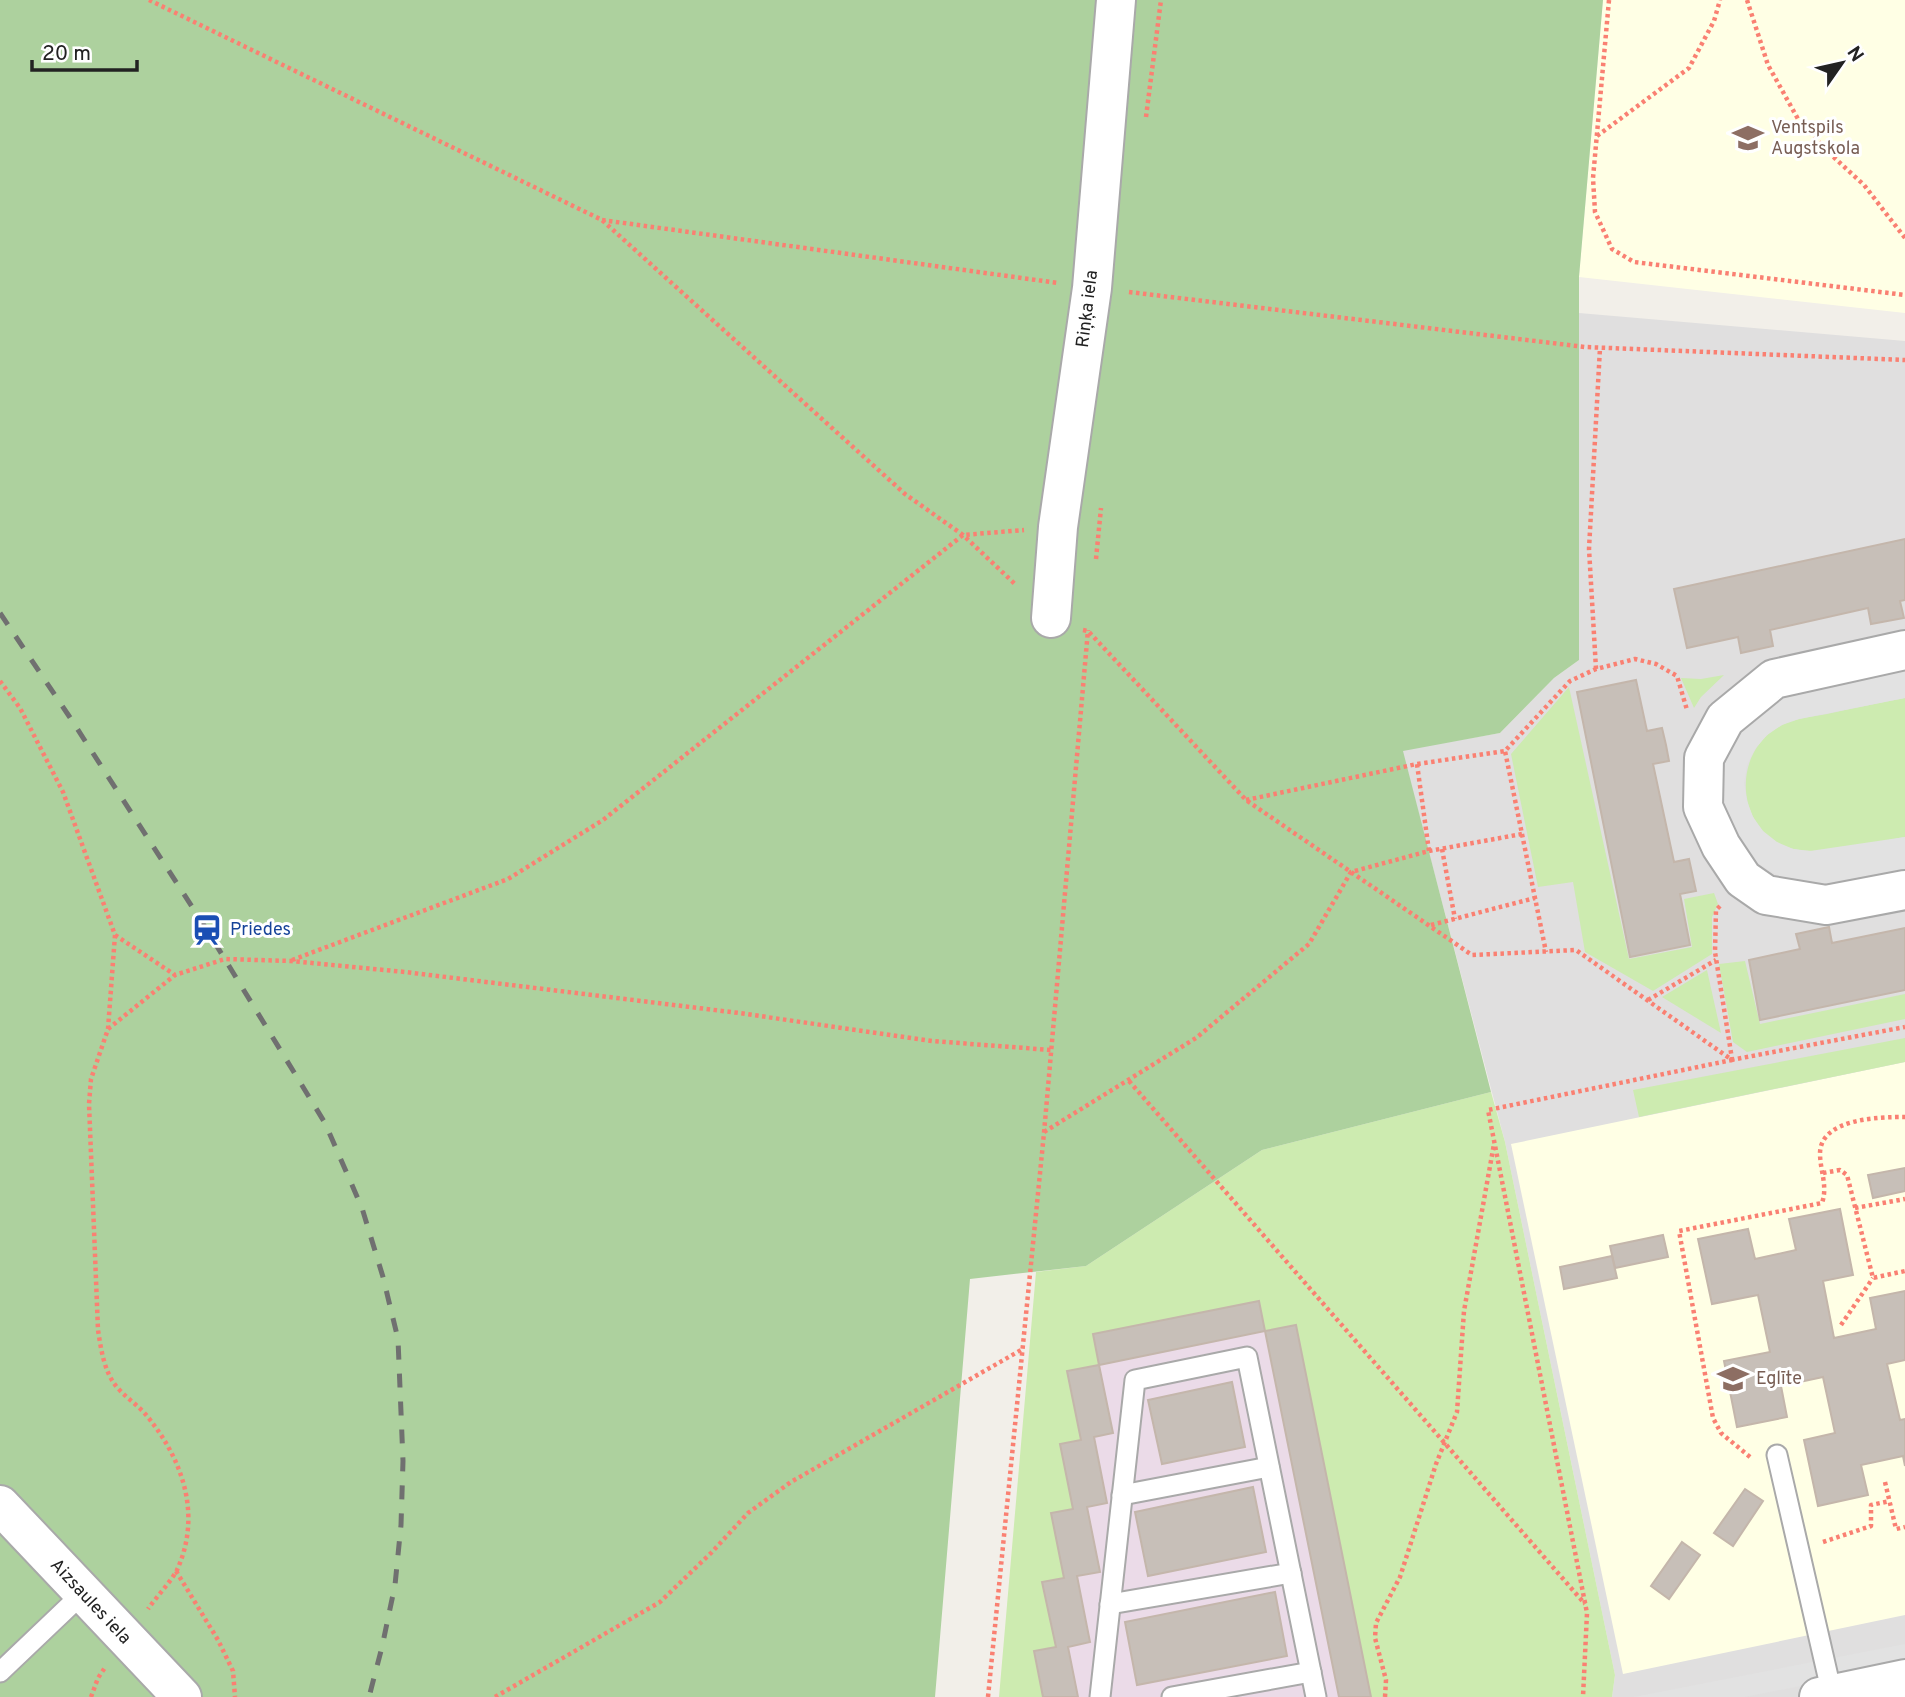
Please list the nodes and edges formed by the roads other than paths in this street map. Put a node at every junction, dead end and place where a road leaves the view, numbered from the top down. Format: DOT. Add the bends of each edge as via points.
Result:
graph roads {
  1 [pos="1116,0"];
  2 [pos="1051,618"];
  3 [pos="1905,650"];
  4 [pos="1905,890"];
  5 [pos="1777,1455"];
  6 [pos="1269,1467"];
  7 [pos="1122,1494"];
  8 [pos="0,1505"];
  9 [pos="1290,1573"];
  10 [pos="82,1594"];
  11 [pos="1110,1604"];
  12 [pos="0,1672"];
  13 [pos="1311,1672"];
  14 [pos="1905,1679"];
  15 [pos="1826,1696"];
  16 [pos="182,1697"];
  17 [pos="1100,1697"];
  18 [pos="1172,1697"];
  19 [pos="1316,1697"];
  1 -- 2 [label="street, Riņķa iela" via="1092,288 1058,527"];
  3 -- 4 [label="street" via="1774,679 1725,719 1704,758 1703,807 1743,879 1766,895 1826,905"];
  5 -- 15 [label="lane"];
  6 -- 7 [label="lane"];
  6 -- 7 [label="lane" via="1247,1357 1135,1380"];
  6 -- 9 [label="lane"];
  7 -- 11 [label="lane"];
  8 -- 10 [label="street, Aizsaules iela"];
  9 -- 11 [label="lane"];
  9 -- 13 [label="lane"];
  10 -- 12 [label="lane"];
  10 -- 16 [label="street, Aizsaules iela"];
  11 -- 17 [label="lane"];
  13 -- 18 [label="lane"];
  13 -- 19 [label="lane"];
  14 -- 15 [label="street"];
}
